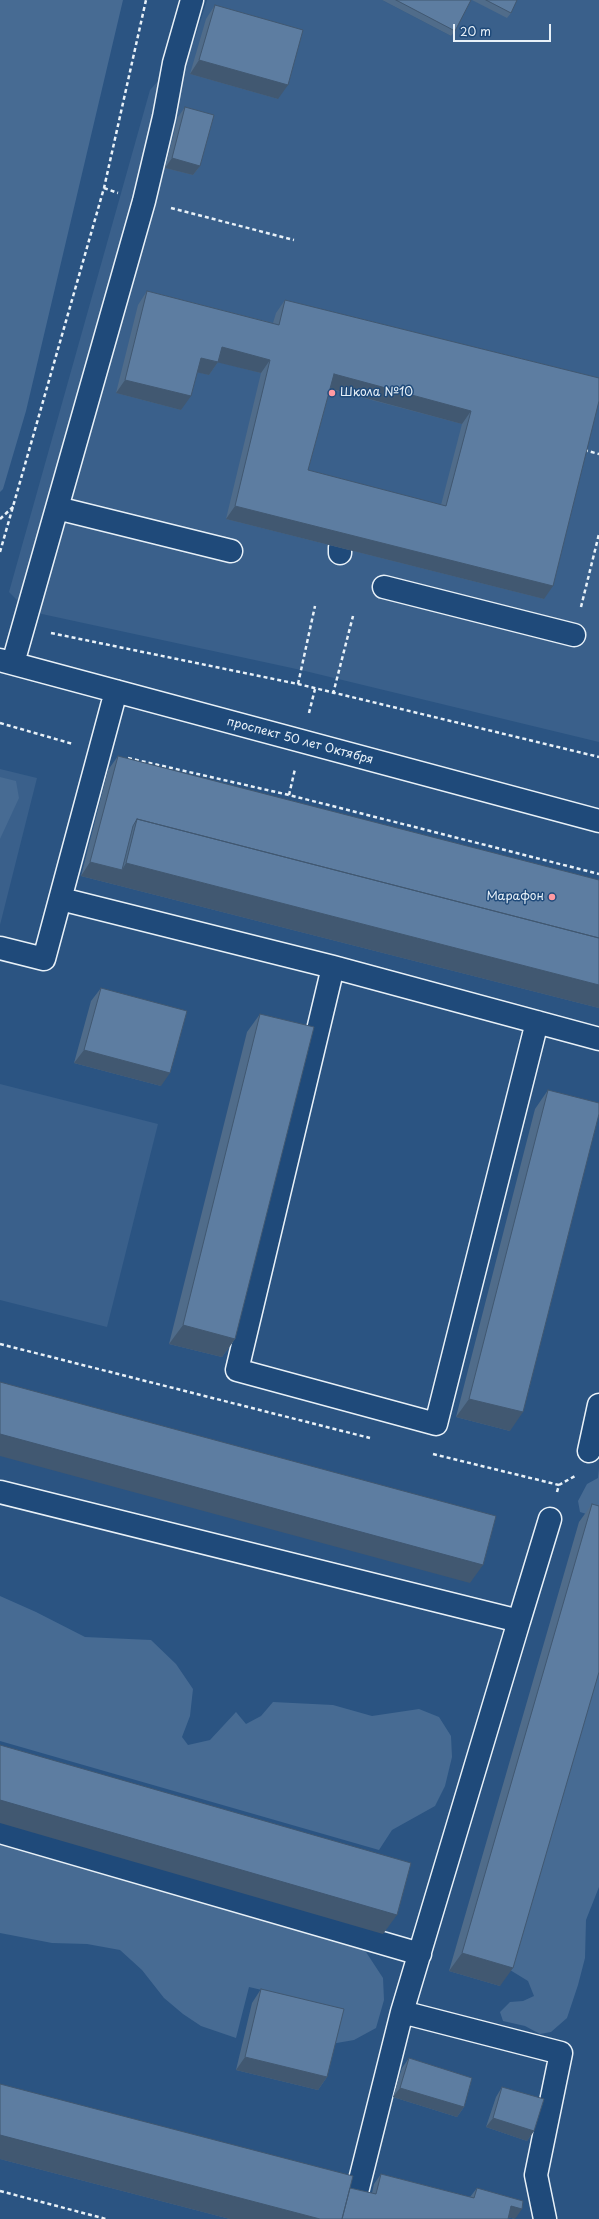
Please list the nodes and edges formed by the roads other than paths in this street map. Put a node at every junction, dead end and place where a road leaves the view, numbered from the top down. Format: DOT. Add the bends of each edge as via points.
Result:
graph roads {
  1 [pos="192,0"];
  2 [pos="57,508"];
  3 [pos="232,551"];
  4 [pos="384,587"];
  5 [pos="574,635"];
  6 [pos="6,661"];
  7 [pos="116,691"];
  8 [pos="599,822"];
  9 [pos="61,899"];
  10 [pos="0,948"];
  11 [pos="332,967"];
  12 [pos="537,1022"];
  13 [pos="599,1039"];
  14 [pos="599,1405"];
  15 [pos="588,1451"];
  16 [pos="0,1492"];
  17 [pos="550,1519"];
  18 [pos="519,1621"];
  19 [pos="0,1832"];
  20 [pos="420,1954"];
  21 [pos="402,2012"];
  22 [pos="355,2200"];
  23 [pos="545,2219"];
  1 -- 2 [label="street" via="174,63 144,201"];
  2 -- 3 [label="street"];
  2 -- 6 [label="street" via="22,627"];
  4 -- 5 [label="street"];
  6 -- 7 [label="street, проспект 50 лет Октября"];
  7 -- 8 [label="street, проспект 50 лет Октября"];
  7 -- 9 [label="street"];
  9 -- 10 [label="street" via="44,959"];
  9 -- 11 [label="street"];
  11 -- 12 [label="street"];
  11 -- 12 [label="street" via="237,1370 436,1424"];
  12 -- 13 [label="street"];
  14 -- 15 [label="street"];
  16 -- 18 [label="street"];
  17 -- 18 [label="street"];
  18 -- 20 [label="street"];
  19 -- 20 [label="street"];
  20 -- 21 [label="street"];
  21 -- 22 [label="street"];
  21 -- 23 [label="street" via="561,2053 536,2175"];
}
